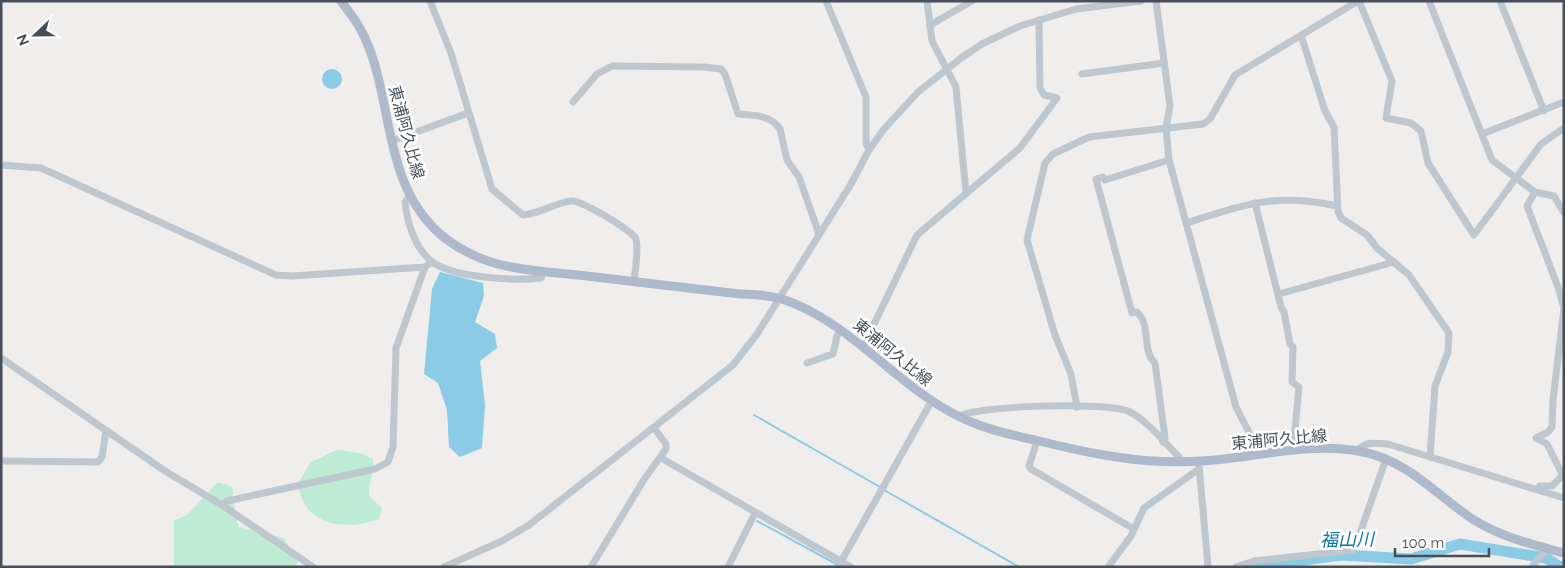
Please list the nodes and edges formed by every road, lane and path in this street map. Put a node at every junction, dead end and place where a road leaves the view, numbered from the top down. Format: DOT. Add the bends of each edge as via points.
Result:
graph roads {
  1 [pos="341,1"];
  2 [pos="430,1"];
  3 [pos="826,1"];
  4 [pos="927,1"];
  5 [pos="972,1"];
  6 [pos="1074,1"];
  7 [pos="1141,1"];
  8 [pos="1156,1"];
  9 [pos="1358,1"];
  10 [pos="1429,1"];
  11 [pos="1500,1"];
  12 [pos="1076,9"];
  13 [pos="1039,20"];
  14 [pos="930,25"];
  15 [pos="1301,35"];
  16 [pos="1164,63"];
  17 [pos="946,69"];
  18 [pos="1082,74"];
  19 [pos="573,102"];
  20 [pos="1564,102"];
  21 [pos="1544,110"];
  22 [pos="468,113"];
  23 [pos="1166,128"];
  24 [pos="1564,128"];
  25 [pos="1482,134"];
  26 [pos="392,141"];
  27 [pos="869,150"];
  28 [pos="1169,160"];
  29 [pos="1,165"];
  30 [pos="1516,178"];
  31 [pos="1535,192"];
  32 [pos="966,193"];
  33 [pos="410,196"];
  34 [pos="1255,203"];
  35 [pos="1337,206"];
  36 [pos="1564,213"];
  37 [pos="1186,224"];
  38 [pos="819,234"];
  39 [pos="432,262"];
  40 [pos="1394,262"];
  41 [pos="426,268"];
  42 [pos="543,271"];
  43 [pos="634,282"];
  44 [pos="1279,294"];
  45 [pos="780,298"];
  46 [pos="841,330"];
  47 [pos="863,347"];
  48 [pos="1,358"];
  49 [pos="808,363"];
  50 [pos="931,402"];
  51 [pos="1077,407"];
  52 [pos="958,417"];
  53 [pos="654,428"];
  54 [pos="106,431"];
  55 [pos="1037,441"];
  56 [pos="1163,442"];
  57 [pos="1357,450"];
  58 [pos="1292,451"];
  59 [pos="1257,455"];
  60 [pos="1430,457"];
  61 [pos="661,458"];
  62 [pos="1386,459"];
  63 [pos="1,461"];
  64 [pos="1181,462"];
  65 [pos="1199,465"];
  66 [pos="1563,477"];
  67 [pos="1537,489"];
  68 [pos="1564,498"];
  69 [pos="222,505"];
  70 [pos="755,512"];
  71 [pos="1134,529"];
  72 [pos="1564,553"];
  73 [pos="1543,554"];
  74 [pos="839,564"];
  75 [pos="313,567"];
  76 [pos="444,567"];
  77 [pos="592,567"];
  78 [pos="728,567"];
  79 [pos="850,567"];
  80 [pos="1108,567"];
  81 [pos="1208,567"];
  82 [pos="1236,567"];
  83 [pos="1532,567"];
  1 -- 26 [label="main road, 東浦阿久比線" via="370,52"];
  2 -- 22 [label="street" via="451,53"];
  3 -- 27 [label="street" via="866,97 866,143"];
  4 -- 14 [label="street"];
  5 -- 14 [label="street"];
  6 -- 12 [label="street"];
  7 -- 12 [label="street"];
  8 -- 16 [label="street"];
  9 -- 15 [label="street"];
  9 -- 30 [label="street" via="1392,81 1386,118 1411,123 1421,131 1428,163 1474,235"];
  10 -- 25 [label="street"];
  11 -- 21 [label="street"];
  12 -- 13 [label="street"];
  13 -- 17 [label="street" via="982,44"];
  13 -- 32 [label="street" via="1040,88 1044,95 1057,98 1020,148"];
  14 -- 17 [label="street" via="934,46"];
  15 -- 23 [label="street" via="1235,75 1205,123"];
  15 -- 35 [label="street" via="1325,111 1334,127"];
  16 -- 18 [label="street"];
  16 -- 23 [label="street" via="1170,106"];
  17 -- 27 [label="street" via="918,92"];
  17 -- 32 [label="street" via="956,87"];
  19 -- 38 [label="street" via="597,74 612,66 721,69 738,114 760,116 778,125 787,160 798,177"];
  20 -- 21 [label="street"];
  21 -- 25 [label="street"];
  22 -- 26 [label="street"];
  22 -- 43 [label="street" via="495,192 523,216 572,200 590,206 629,231 637,245"];
  23 -- 28 [label="street"];
  23 -- 51 [label="street" via="1089,136 1053,154 1043,171 1027,240 1055,335 1071,374"];
  24 -- 30 [label="street" via="1546,139"];
  25 -- 30 [label="street" via="1492,160"];
  26 -- 33 [label="main road, 東浦阿久比線"];
  27 -- 38 [label="street"];
  28 -- 37 [label="street"];
  28 -- 56 [label="street" via="1096,180 1132,313 1137,312 1144,319 1150,358 1155,363"];
  29 -- 41 [label="street" via="41,168 276,274 292,276"];
  30 -- 31 [label="street"];
  31 -- 36 [label="street" via="1554,196"];
  31 -- 66 [label="street" via="1527,206 1564,308 1552,400 1552,427 1536,438 1546,444"];
  32 -- 47 [label="street" via="917,235"];
  33 -- 39 [label="street" via="405,202 406,215 418,246"];
  33 -- 42 [label="main road, 東浦阿久比線" via="430,225 454,245 500,265"];
  34 -- 35 [label="street" via="1293,200"];
  34 -- 37 [label="street"];
  34 -- 44 [label="street"];
  35 -- 40 [label="street" via="1341,218 1367,235"];
  37 -- 59 [label="street" via="1236,407"];
  38 -- 45 [label="street"];
  39 -- 41 [label="street"];
  39 -- 42 [label="street" via="499,280 541,278"];
  40 -- 44 [label="street"];
  40 -- 60 [label="street" via="1416,283 1449,332 1448,352 1434,386"];
  41 -- 69 [label="street" via="396,348 393,447 388,462 376,469 227,501"];
  42 -- 43 [label="main road, 東浦阿久比線"];
  43 -- 45 [label="main road, 東浦阿久比線"];
  44 -- 58 [label="street" via="1293,347 1292,382 1299,387"];
  45 -- 46 [label="main road, 東浦阿久比線" via="822,317"];
  45 -- 53 [label="street" via="758,334 733,365"];
  46 -- 47 [label="main road, 東浦阿久比線"];
  46 -- 49 [label="street" via="833,354"];
  47 -- 50 [label="main road, 東浦阿久比線"];
  48 -- 54 [label="street"];
  50 -- 52 [label="main road, 東浦阿久比線"];
  50 -- 74 [label="street"];
  51 -- 52 [label="street" via="966,412"];
  51 -- 56 [label="street" via="1129,412"];
  52 -- 55 [label="main road, 東浦阿久比線"];
  53 -- 61 [label="street" via="666,444"];
  53 -- 76 [label="street" via="529,525"];
  54 -- 63 [label="street" via="102,458 98,462"];
  54 -- 69 [label="street"];
  55 -- 64 [label="main road, 東浦阿久比線" via="1117,459"];
  55 -- 71 [label="street" via="1029,466 1031,470"];
  56 -- 64 [label="street"];
  57 -- 58 [label="main road, 東浦阿久比線"];
  57 -- 60 [label="street" via="1361,445 1370,443 1388,444"];
  57 -- 62 [label="main road, 東浦阿久比線"];
  58 -- 59 [label="main road, 東浦阿久比線"];
  59 -- 65 [label="main road, 東浦阿久比線"];
  60 -- 67 [label="street"];
  61 -- 70 [label="street"];
  61 -- 77 [label="street" via="645,478"];
  62 -- 73 [label="main road, 東浦阿久比線" via="1417,475 1473,519"];
  62 -- 82 [label="street" via="1354,550 1254,561"];
  64 -- 65 [label="main road, 東浦阿久比線"];
  65 -- 71 [label="street" via="1144,508"];
  65 -- 81 [label="street"];
  66 -- 67 [label="street" via="1552,486"];
  67 -- 68 [label="street"];
  69 -- 75 [label="street"];
  70 -- 74 [label="street"];
  70 -- 78 [label="street"];
  71 -- 80 [label="street"];
  72 -- 73 [label="main road, 東浦阿久比線"];
  73 -- 83 [label="street"];
  74 -- 79 [label="street"];
}
